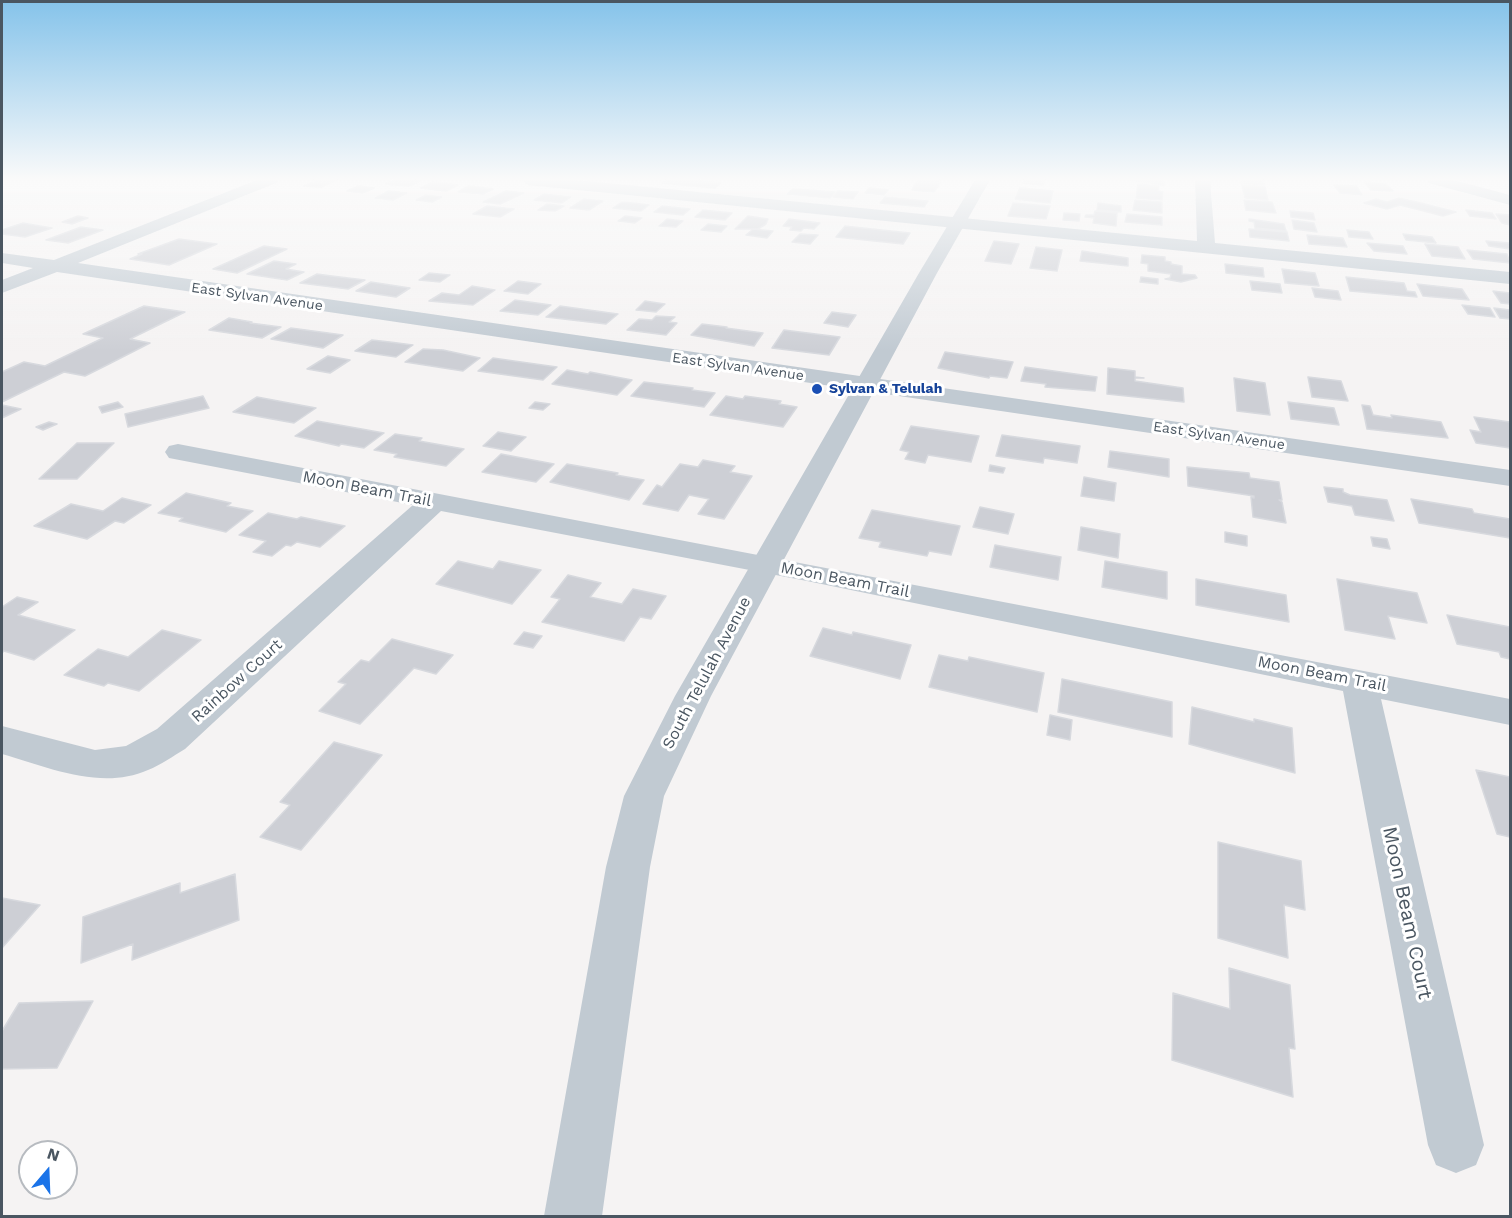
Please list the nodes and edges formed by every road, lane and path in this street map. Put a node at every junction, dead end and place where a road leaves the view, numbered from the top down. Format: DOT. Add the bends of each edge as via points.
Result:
graph roads {
  1 [pos="128,237"];
  2 [pos="949,237"];
  3 [pos="1107,237"];
  4 [pos="1205,237"];
  5 [pos="1206,246"];
  6 [pos="2,258"];
  7 [pos="52,267"];
  8 [pos="1510,278"];
  9 [pos="2,287"];
  10 [pos="866,386"];
  11 [pos="178,452"];
  12 [pos="1510,478"];
  13 [pos="434,502"];
  14 [pos="766,565"];
  15 [pos="1359,681"];
  16 [pos="1510,712"];
  17 [pos="2,740"];
  18 [pos="1456,1145"];
  19 [pos="573,1216"];
  1 -- 7 [label="street"];
  2 -- 10 [label="street, South Telulah Avenue"];
  3 -- 5 [label="street"];
  4 -- 5 [label="street"];
  5 -- 8 [label="street"];
  6 -- 7 [label="street, East Sylvan Avenue"];
  7 -- 9 [label="street"];
  7 -- 10 [label="street, East Sylvan Avenue"];
  10 -- 12 [label="street, East Sylvan Avenue"];
  10 -- 14 [label="street, South Telulah Avenue"];
  11 -- 13 [label="street, Moon Beam Trail"];
  13 -- 14 [label="street, Moon Beam Trail"];
  13 -- 17 [label="street, Rainbow Court" via="171,739 134,760 95,765"];
  14 -- 15 [label="street, Moon Beam Trail"];
  14 -- 19 [label="street, South Telulah Avenue" via="693,696 644,796 626,878"];
  15 -- 16 [label="street, Moon Beam Trail"];
  15 -- 18 [label="street, Moon Beam Court"];
}
